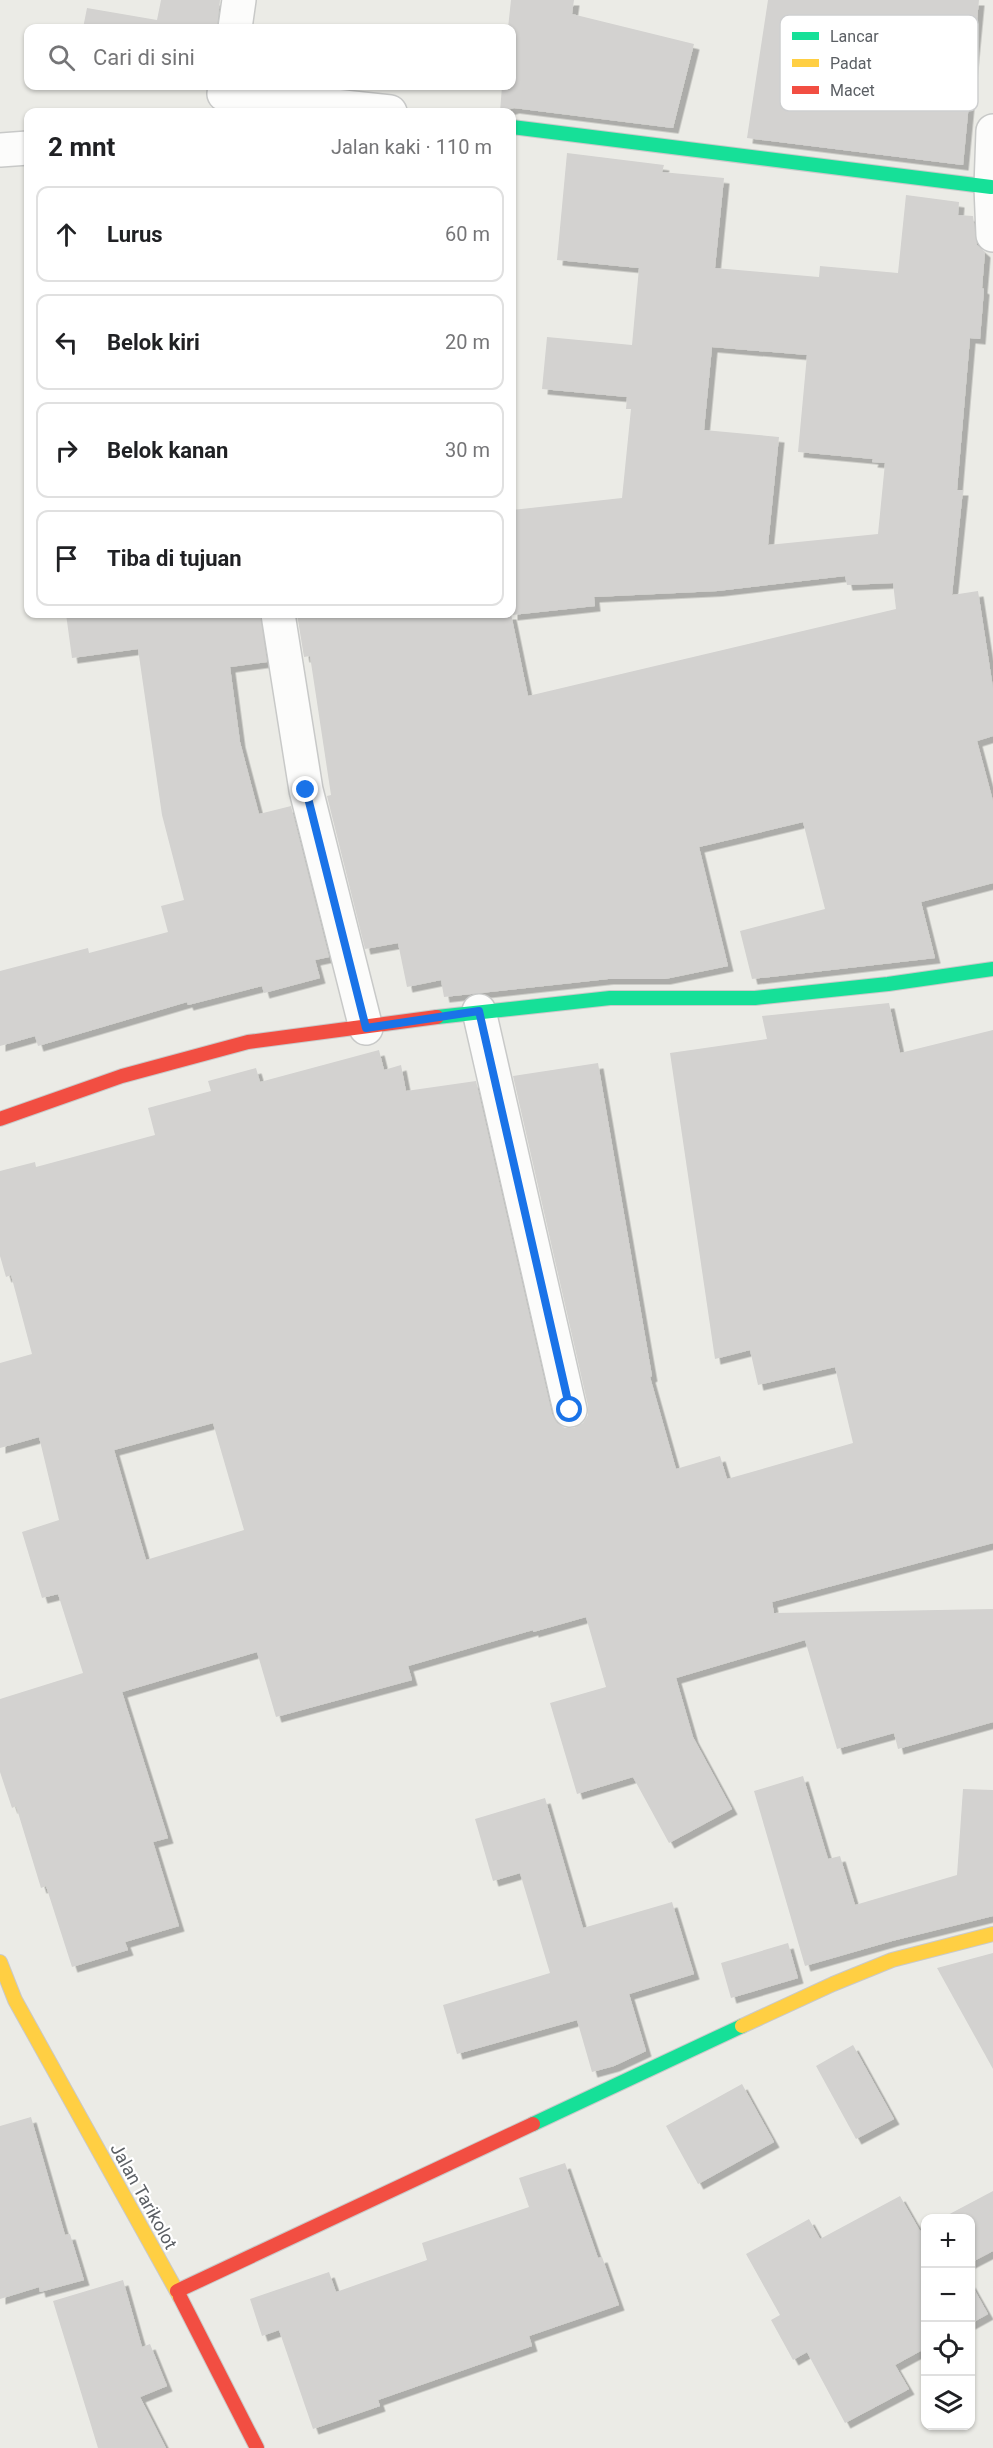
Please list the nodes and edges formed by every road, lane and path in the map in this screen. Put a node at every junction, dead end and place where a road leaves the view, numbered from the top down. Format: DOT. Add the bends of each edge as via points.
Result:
graph roads {
  1 [pos="238,0"];
  2 [pos="235,24"];
  3 [pos="225,97"];
  4 [pos="346,108"];
  5 [pos="516,128"];
  6 [pos="993,131"];
  7 [pos="24,148"];
  8 [pos="0,150"];
  9 [pos="991,188"];
  10 [pos="993,235"];
  11 [pos="279,618"];
  12 [pos="993,969"];
  13 [pos="479,1011"];
  14 [pos="366,1028"];
  15 [pos="0,1119"];
  16 [pos="570,1410"];
  17 [pos="993,1934"];
  18 [pos="0,1962"];
  19 [pos="177,2291"];
  20 [pos="257,2448"];
  1 -- 2 [label="street"];
  3 -- 4 [label="street"];
  5 -- 9 [label="street"];
  6 -- 9 [label="street"];
  7 -- 8 [label="street"];
  9 -- 10 [label="street"];
  11 -- 14 [label="street" via="306,790"];
  12 -- 13 [label="street" via="755,998 610,998"];
  13 -- 14 [label="street"];
  13 -- 16 [label="street"];
  14 -- 15 [label="street" via="248,1042 215,1050 59,1096"];
  17 -- 19 [label="street" via="892,1960 833,1984"];
  18 -- 19 [label="street, Jalan Tarikolot" via="15,2000"];
  19 -- 20 [label="street, Jalan Tarikolot"];
}
